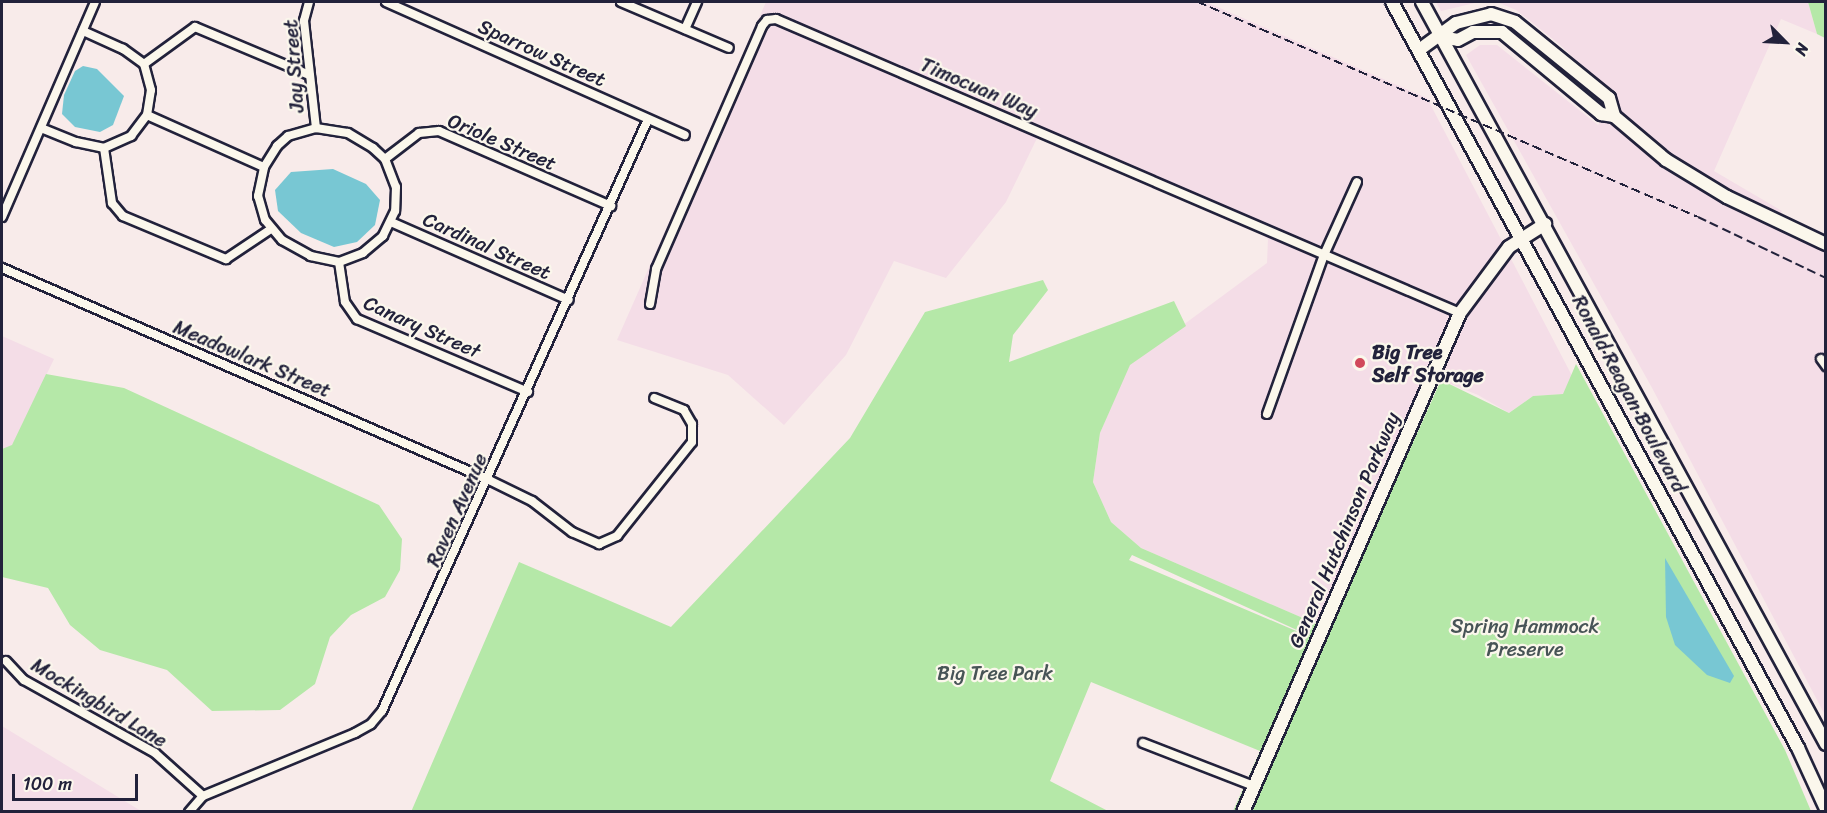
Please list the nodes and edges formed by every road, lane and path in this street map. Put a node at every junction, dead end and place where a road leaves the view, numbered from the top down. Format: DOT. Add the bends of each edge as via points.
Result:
graph roads {
  1 [pos="95,2"];
  2 [pos="309,2"];
  3 [pos="386,2"];
  4 [pos="621,2"];
  5 [pos="698,2"];
  6 [pos="1392,2"];
  7 [pos="1422,2"];
  8 [pos="685,29"];
  9 [pos="83,31"];
  10 [pos="1442,37"];
  11 [pos="729,48"];
  12 [pos="1419,50"];
  13 [pos="144,64"];
  14 [pos="309,75"];
  15 [pos="147,115"];
  16 [pos="648,119"];
  17 [pos="41,128"];
  18 [pos="316,128"];
  19 [pos="685,135"];
  20 [pos="104,148"];
  21 [pos="385,159"];
  22 [pos="264,168"];
  23 [pos="1357,182"];
  24 [pos="611,206"];
  25 [pos="2,216"];
  26 [pos="391,222"];
  27 [pos="1545,224"];
  28 [pos="272,230"];
  29 [pos="1522,239"];
  30 [pos="1826,244"];
  31 [pos="1324,255"];
  32 [pos="339,262"];
  33 [pos="2,268"];
  34 [pos="569,300"];
  35 [pos="650,304"];
  36 [pos="1460,313"];
  37 [pos="528,392"];
  38 [pos="654,398"];
  39 [pos="1267,414"];
  40 [pos="489,480"];
  41 [pos="6,661"];
  42 [pos="1143,743"];
  43 [pos="1826,744"];
  44 [pos="1254,786"];
  45 [pos="203,796"];
  46 [pos="1825,804"];
  47 [pos="189,812"];
  48 [pos="1243,812"];
  1 -- 9 [label="street"];
  2 -- 14 [label="street, Jay Street" via="304,21"];
  3 -- 16 [label="street, Sparrow Street"];
  4 -- 8 [label="street"];
  5 -- 8 [label="street"];
  6 -- 12 [label="main road, Ronald Reagan Boulevard"];
  7 -- 10 [label="main road, Ronald Reagan Boulevard"];
  8 -- 11 [label="street"];
  9 -- 13 [label="street" via="123,48"];
  9 -- 17 [label="street"];
  10 -- 12 [label="main road"];
  10 -- 27 [label="main road, Ronald Reagan Boulevard"];
  10 -- 30 [label="main road" via="1456,22 1491,14 1515,22 1609,98 1614,116 1676,166 1727,197"];
  12 -- 29 [label="main road, Ronald Reagan Boulevard"];
  13 -- 14 [label="street" via="195,27"];
  13 -- 15 [label="street" via="151,90"];
  14 -- 18 [label="street, Jay Street"];
  15 -- 20 [label="street" via="131,136"];
  15 -- 22 [label="street"];
  16 -- 19 [label="street, Sparrow Street"];
  16 -- 24 [label="street, Raven Avenue"];
  17 -- 20 [label="street"];
  17 -- 25 [label="street"];
  18 -- 21 [label="street" via="348,134"];
  18 -- 22 [label="street" via="288,136"];
  20 -- 28 [label="street" via="112,203 123,216 226,259"];
  21 -- 24 [label="street, Oriole Street" via="419,133 439,131"];
  21 -- 26 [label="street" via="396,187"];
  22 -- 28 [label="street" via="258,196"];
  23 -- 31 [label="street"];
  24 -- 34 [label="street, Raven Avenue"];
  26 -- 32 [label="street" via="373,246"];
  26 -- 34 [label="street, Cardinal Street"];
  27 -- 29 [label="main road, General Hutchinson Parkway"];
  27 -- 43 [label="main road, Ronald Reagan Boulevard"];
  28 -- 32 [label="street" via="293,248 324,261"];
  29 -- 36 [label="main road, General Hutchinson Parkway" via="1509,247 1482,279"];
  29 -- 46 [label="main road, Ronald Reagan Boulevard"];
  31 -- 35 [label="street, Timocuan Way" via="776,19 767,20 656,269"];
  31 -- 36 [label="street, Timocuan Way"];
  31 -- 39 [label="street"];
  32 -- 37 [label="street, Canary Street" via="345,302 357,319"];
  33 -- 40 [label="street, Meadowlark Street"];
  34 -- 37 [label="street, Raven Avenue"];
  36 -- 44 [label="main road, General Hutchinson Parkway"];
  37 -- 40 [label="street, Raven Avenue"];
  38 -- 40 [label="street, Meadowlark Street" via="684,410 692,424 692,442 609,542 585,540 532,501"];
  40 -- 45 [label="street, Raven Avenue" via="392,694 371,724"];
  41 -- 45 [label="street, Mockingbird Lane" via="24,680 155,753"];
  42 -- 44 [label="street"];
  44 -- 48 [label="main road, General Hutchinson Parkway"];
  45 -- 47 [label="street, Raven Avenue"];
}
